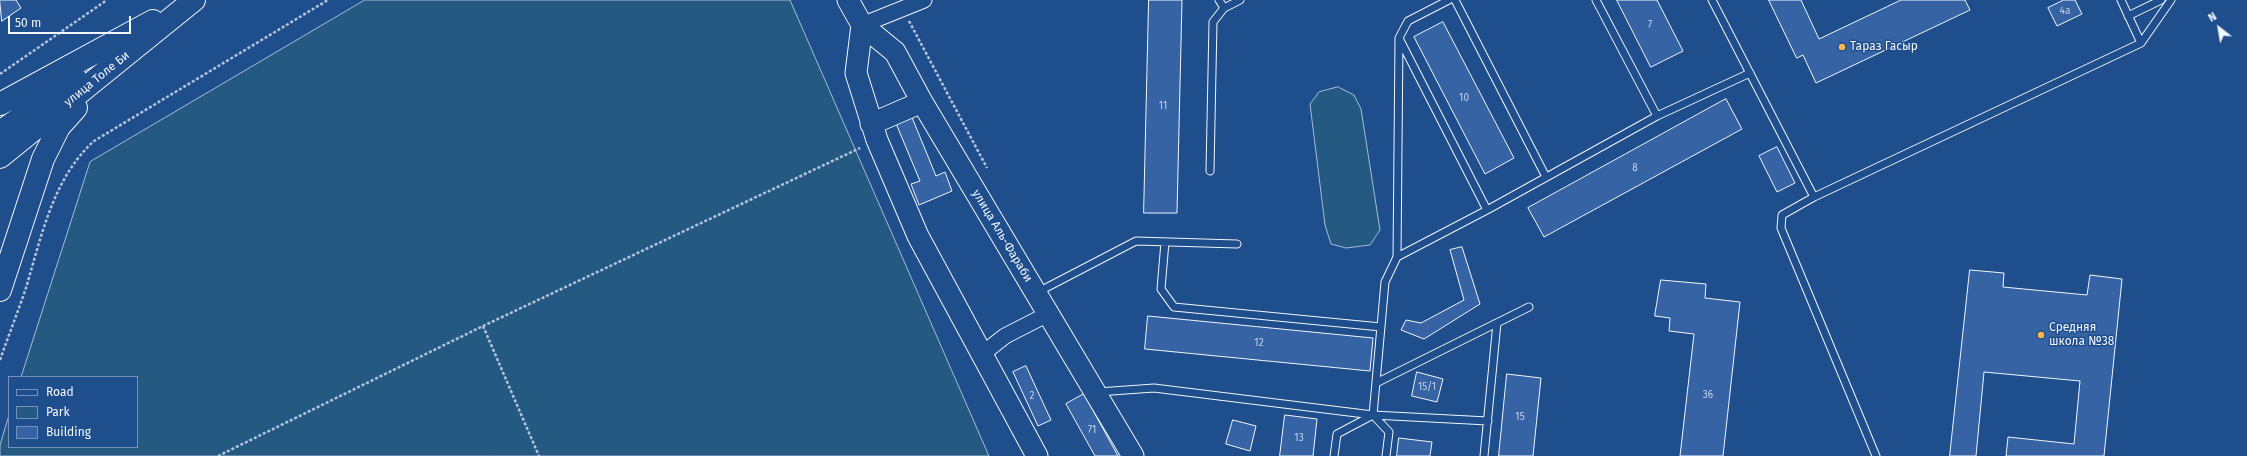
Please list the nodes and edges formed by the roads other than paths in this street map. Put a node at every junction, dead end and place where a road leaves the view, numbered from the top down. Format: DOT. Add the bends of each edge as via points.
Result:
graph roads {
  1 [pos="193,0"];
  2 [pos="848,0"];
  3 [pos="924,0"];
  4 [pos="1219,0"];
  5 [pos="1240,0"];
  6 [pos="1449,0"];
  7 [pos="1455,0"];
  8 [pos="1596,0"];
  9 [pos="1712,0"];
  10 [pos="2121,0"];
  11 [pos="2161,0"];
  12 [pos="2171,0"];
  13 [pos="1224,8"];
  14 [pos="2128,16"];
  15 [pos="862,25"];
  16 [pos="1399,38"];
  17 [pos="2141,43"];
  18 [pos="108,70"];
  19 [pos="1750,73"];
  20 [pos="922,102"];
  21 [pos="0,104"];
  22 [pos="1657,116"];
  23 [pos="0,132"];
  24 [pos="874,132"];
  25 [pos="0,157"];
  26 [pos="1210,171"];
  27 [pos="1546,177"];
  28 [pos="1814,197"];
  29 [pos="1487,210"];
  30 [pos="1165,242"];
  31 [pos="1237,244"];
  32 [pos="1397,257"];
  33 [pos="0,290"];
  34 [pos="1036,293"];
  35 [pos="1529,307"];
  36 [pos="1048,314"];
  37 [pos="1497,323"];
  38 [pos="1381,327"];
  39 [pos="981,355"];
  40 [pos="1376,383"];
  41 [pos="1095,392"];
  42 [pos="1373,415"];
  43 [pos="1488,421"];
  44 [pos="1037,456"];
  45 [pos="1133,456"];
  46 [pos="1334,456"];
  47 [pos="1386,456"];
  48 [pos="1484,456"];
  49 [pos="1876,456"];
  1 -- 18 [label="main road, улица Толе Би"];
  1 -- 21 [label="main road"];
  1 -- 23 [label="main road, улица Толе Би"];
  2 -- 15 [label="main road, улица Аль-Фараби"];
  3 -- 15 [label="street"];
  4 -- 13 [label="lane"];
  5 -- 13 [label="lane"];
  6 -- 16 [label="lane" via="1408,21"];
  7 -- 27 [label="lane"];
  8 -- 22 [label="lane"];
  9 -- 19 [label="lane"];
  10 -- 14 [label="lane"];
  11 -- 14 [label="lane"];
  12 -- 17 [label="lane"];
  13 -- 26 [label="lane" via="1213,22"];
  14 -- 17 [label="lane"];
  15 -- 20 [label="main road, улица Аль-Фараби" via="895,52"];
  15 -- 24 [label="main road" via="856,74"];
  16 -- 29 [label="lane"];
  16 -- 32 [label="lane"];
  17 -- 28 [label="lane"];
  18 -- 25 [label="main road, улица Толе Би"];
  18 -- 33 [label="main road" via="59,127 43,160"];
  19 -- 22 [label="lane"];
  19 -- 28 [label="lane"];
  20 -- 24 [label="main road"];
  20 -- 34 [label="main road, улица Аль-Фараби"];
  22 -- 27 [label="lane"];
  24 -- 39 [label="main road" via="918,236"];
  27 -- 29 [label="lane"];
  28 -- 49 [label="lane" via="1782,215 1781,228"];
  29 -- 32 [label="lane"];
  30 -- 31 [label="lane"];
  30 -- 34 [label="lane" via="1136,241"];
  30 -- 38 [label="lane" via="1161,289 1174,307"];
  32 -- 38 [label="lane" via="1385,282"];
  34 -- 36 [label="main road, улица Аль-Фараби"];
  35 -- 37 [label="lane"];
  36 -- 39 [label="street" via="1005,336"];
  36 -- 41 [label="main road, улица Аль-Фараби"];
  37 -- 40 [label="lane"];
  37 -- 43 [label="lane"];
  38 -- 40 [label="lane"];
  39 -- 44 [label="main road"];
  40 -- 42 [label="lane"];
  41 -- 42 [label="lane" via="1154,388"];
  41 -- 45 [label="main road, улица Аль-Фараби"];
  42 -- 43 [label="lane"];
  42 -- 46 [label="lane" via="1337,434"];
  42 -- 47 [label="lane" via="1389,432"];
  43 -- 48 [label="lane"];
}
